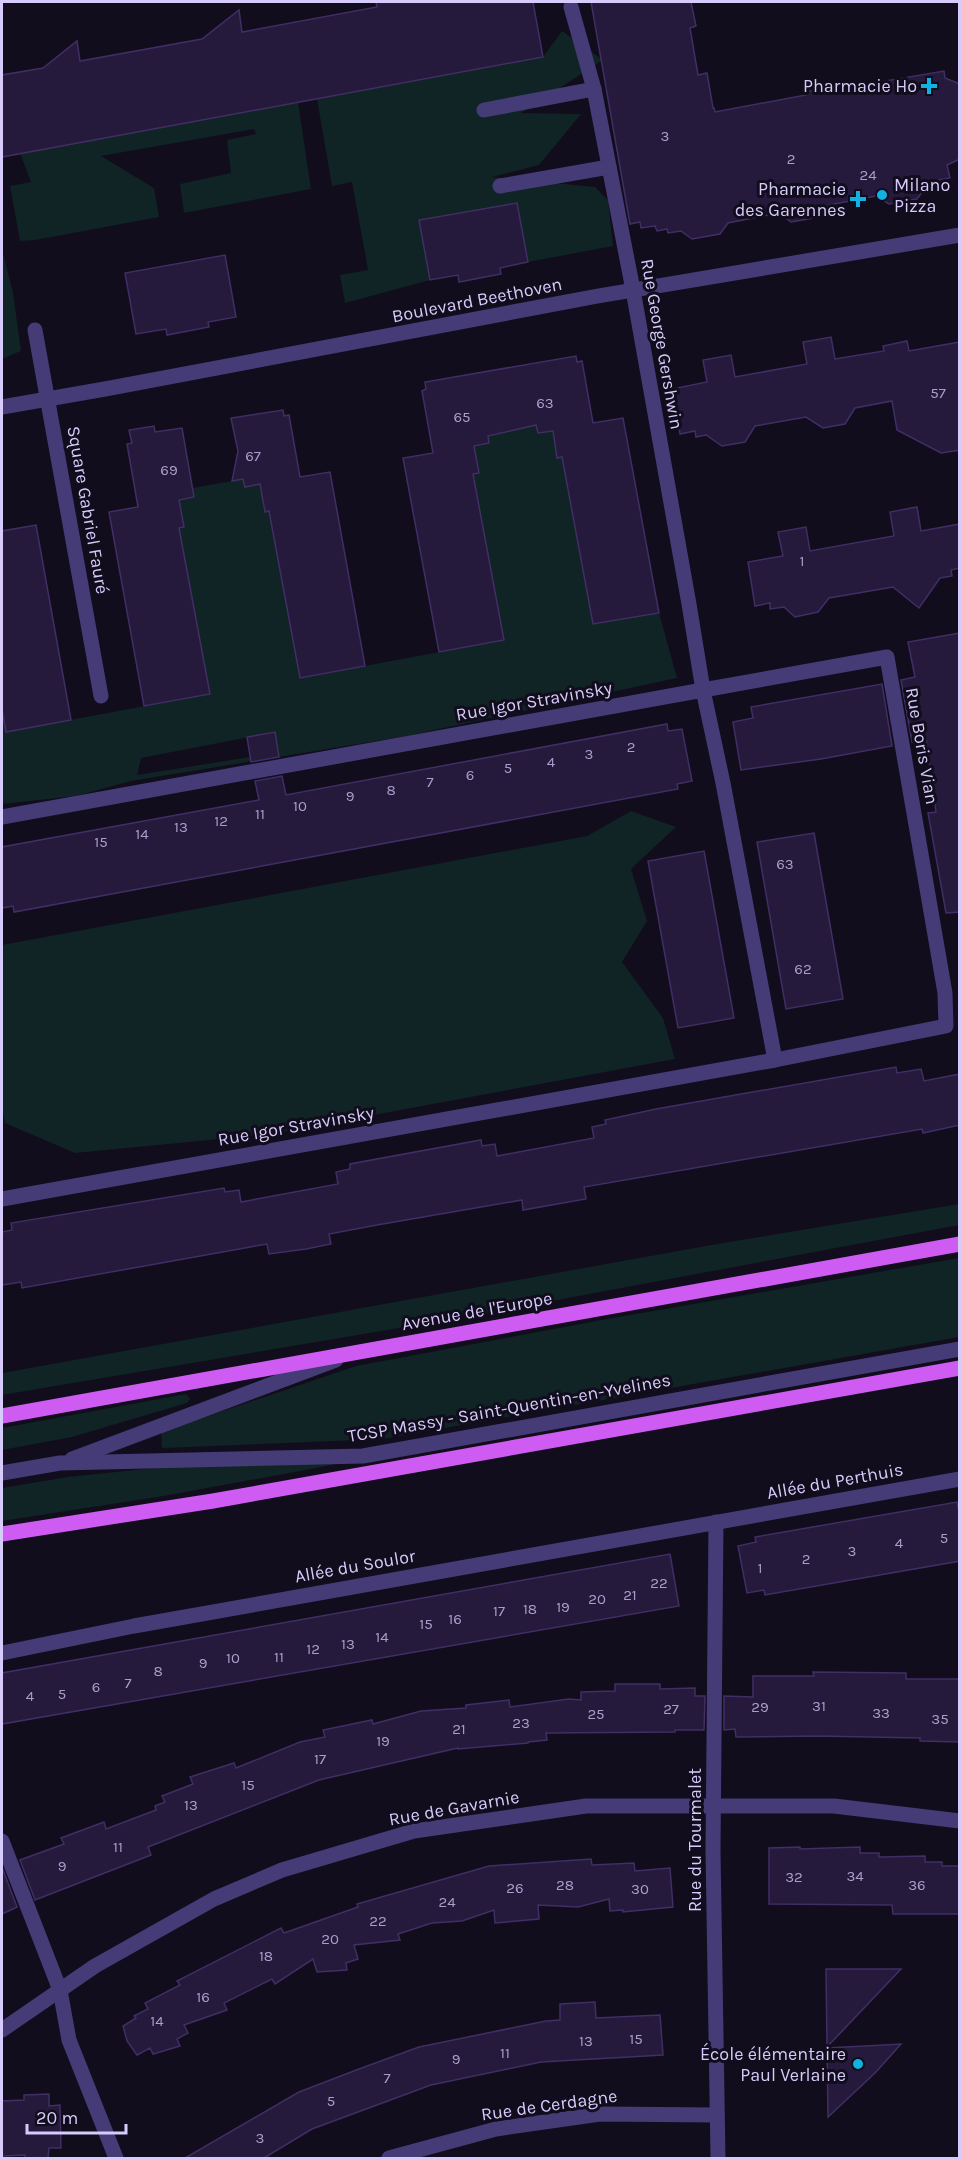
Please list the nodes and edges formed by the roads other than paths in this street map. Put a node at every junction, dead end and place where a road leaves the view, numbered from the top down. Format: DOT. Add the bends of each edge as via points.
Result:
graph roads {
  1 [pos="572,7"];
  2 [pos="594,88"];
  3 [pos="484,110"];
  4 [pos="609,167"];
  5 [pos="500,186"];
  6 [pos="960,235"];
  7 [pos="633,290"];
  8 [pos="35,330"];
  9 [pos="48,399"];
  10 [pos="2,407"];
  11 [pos="703,690"];
  12 [pos="101,696"];
  13 [pos="2,817"];
  14 [pos="946,1026"];
  15 [pos="775,1060"];
  16 [pos="2,1199"];
  17 [pos="960,1244"];
  18 [pos="960,1349"];
  19 [pos="361,1351"];
  20 [pos="960,1368"];
  21 [pos="2,1416"];
  22 [pos="60,1463"];
  23 [pos="2,1473"];
  24 [pos="960,1479"];
  25 [pos="716,1522"];
  26 [pos="2,1534"];
  27 [pos="2,1653"];
  28 [pos="714,1808"];
  29 [pos="960,1821"];
  30 [pos="2,1841"];
  31 [pos="60,1990"];
  32 [pos="2,2030"];
  33 [pos="717,2115"];
  34 [pos="116,2158"];
  35 [pos="389,2158"];
  36 [pos="718,2158"];
  1 -- 2 [label="street, Rue George Gershwin"];
  2 -- 3 [label="street"];
  2 -- 4 [label="street, Rue George Gershwin"];
  4 -- 5 [label="street"];
  4 -- 7 [label="street, Rue George Gershwin"];
  6 -- 7 [label="street, Boulevard Beethoven"];
  7 -- 9 [label="street, Boulevard Beethoven"];
  7 -- 11 [label="street, Rue George Gershwin"];
  8 -- 9 [label="street, Square Gabriel Fauré"];
  9 -- 10 [label="street, Boulevard Beethoven"];
  9 -- 12 [label="street, Square Gabriel Fauré"];
  11 -- 13 [label="street, Rue Igor Stravinsky"];
  11 -- 14 [label="street, Rue Boris Vian" via="887,657 945,993"];
  11 -- 15 [label="street"];
  14 -- 15 [label="street, Rue Igor Stravinsky"];
  15 -- 16 [label="street, Rue Igor Stravinsky"];
  17 -- 19 [label="main road, Avenue de l'Europe"];
  18 -- 22 [label="street, TCSP Massy - Saint-Quentin-en-Yvelines" via="363,1456"];
  19 -- 21 [label="main road, Avenue de l'Europe"];
  19 -- 22 [label="street, TCSP Massy - Saint-Quentin-en-Yvelines"];
  20 -- 26 [label="main road" via="213,1501"];
  22 -- 23 [label="street, TCSP Massy - Saint-Quentin-en-Yvelines"];
  24 -- 25 [label="street, Allée du Perthuis"];
  25 -- 27 [label="street, Allée du Soulor"];
  25 -- 28 [label="street, Rue du Tourmalet"];
  28 -- 29 [label="street, Rue de Gavarnie" via="834,1806"];
  28 -- 31 [label="street, Rue de Gavarnie" via="586,1806 414,1831 282,1870 214,1899"];
  28 -- 33 [label="street, Rue du Tourmalet"];
  30 -- 31 [label="street"];
  31 -- 32 [label="street, Rue de Gavarnie"];
  31 -- 34 [label="street" via="69,2040"];
  33 -- 35 [label="street, Rue de Cerdagne" via="600,2114 496,2129"];
  33 -- 36 [label="street, Rue du Tourmalet"];
}
